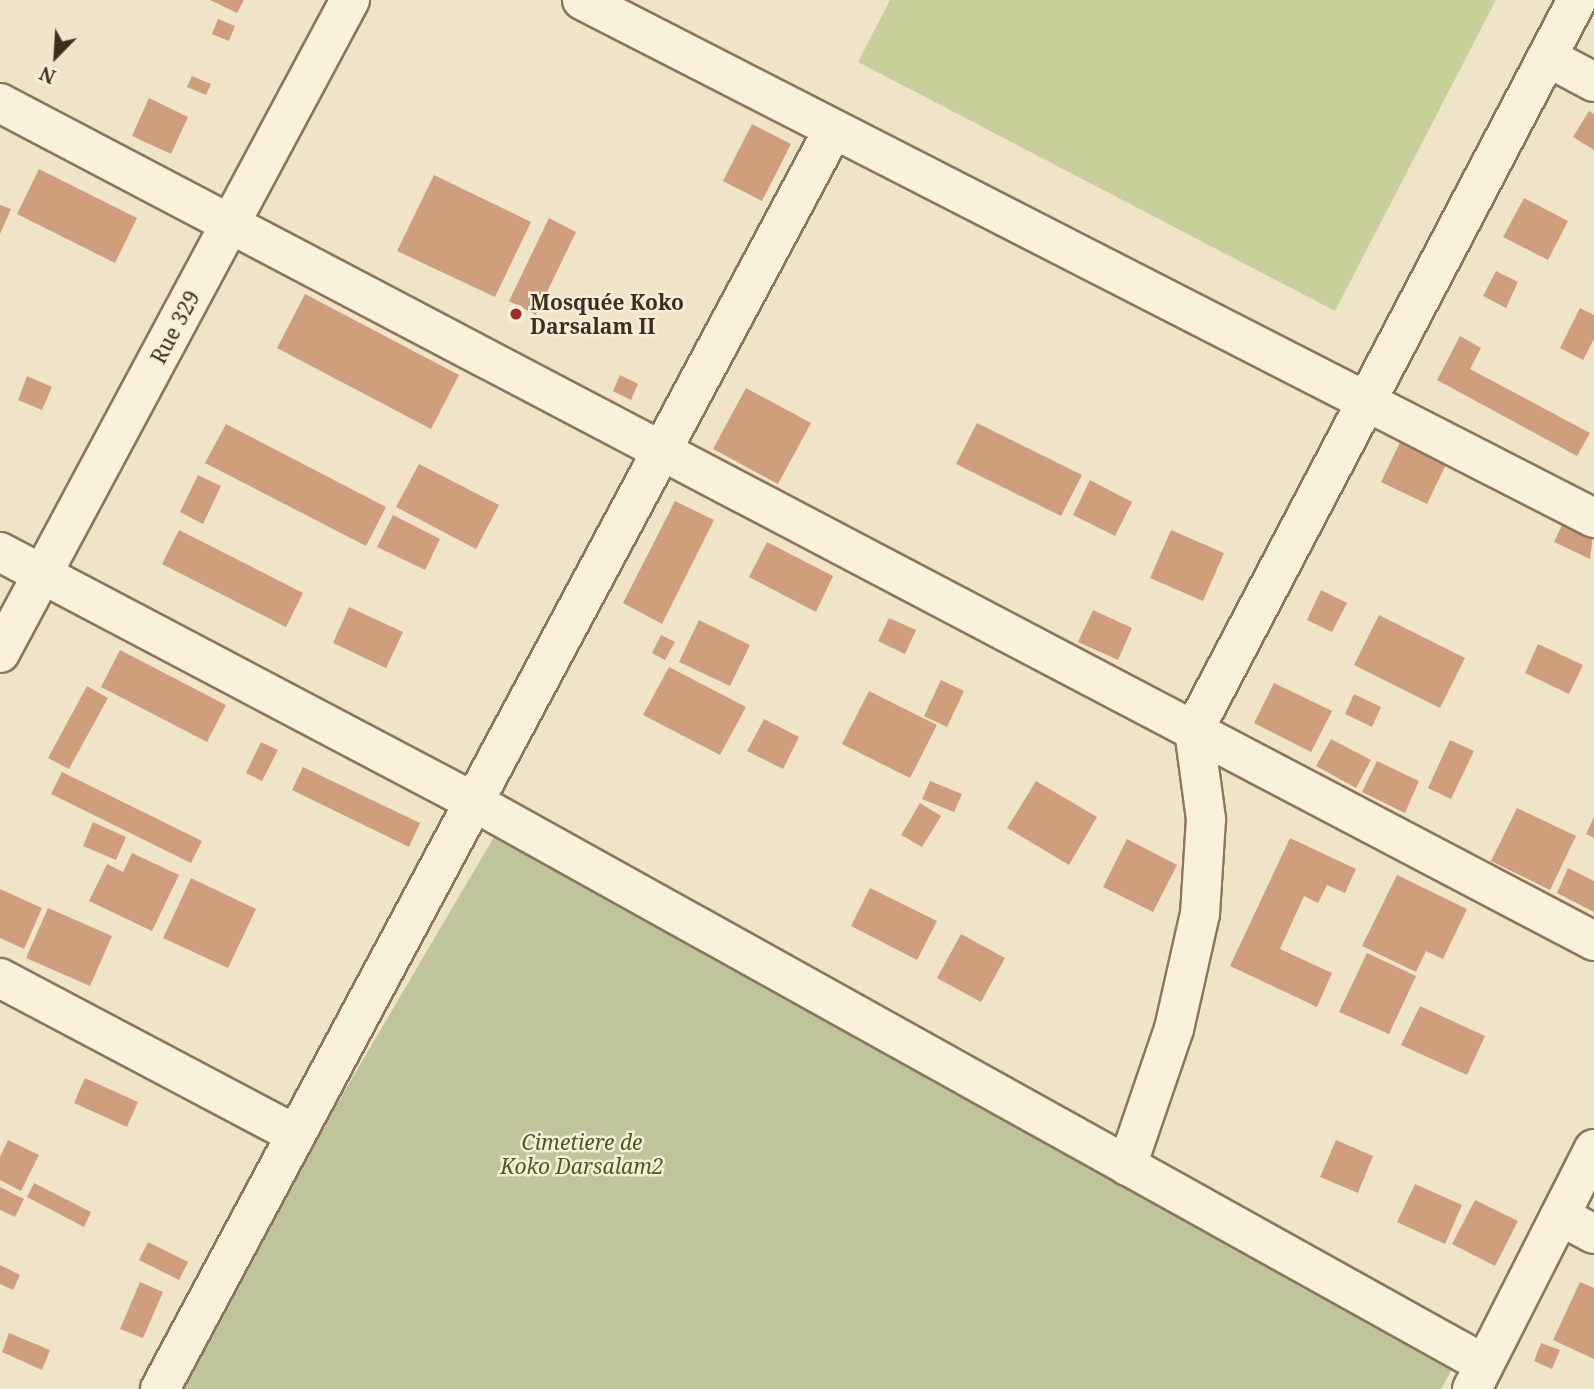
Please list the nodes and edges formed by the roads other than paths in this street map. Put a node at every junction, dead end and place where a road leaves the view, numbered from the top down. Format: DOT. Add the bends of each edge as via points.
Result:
graph roads {
  1 [pos="351,0"];
  2 [pos="582,0"];
  3 [pos="1577,0"];
  4 [pos="1547,57"];
  5 [pos="1594,82"];
  6 [pos="0,103"];
  7 [pos="833,130"];
  8 [pos="230,224"];
  9 [pos="1366,402"];
  10 [pos="662,451"];
  11 [pos="1594,518"];
  12 [pos="0,552"];
  13 [pos="43,574"];
  14 [pos="0,653"];
  15 [pos="1194,730"];
  16 [pos="474,802"];
  17 [pos="1594,941"];
  18 [pos="0,978"];
  19 [pos="296,1135"];
  20 [pos="1594,1149"];
  21 [pos="1126,1166"];
  22 [pos="1560,1216"];
  23 [pos="1594,1234"];
  24 [pos="1478,1377"];
  25 [pos="160,1389"];
  1 -- 8 [label="street, Rue 329"];
  2 -- 7 [label="street"];
  3 -- 4 [label="street"];
  4 -- 5 [label="street"];
  4 -- 9 [label="street"];
  6 -- 8 [label="street"];
  7 -- 9 [label="street"];
  7 -- 10 [label="street"];
  8 -- 10 [label="street"];
  8 -- 13 [label="street, Rue 329"];
  9 -- 11 [label="street"];
  9 -- 15 [label="street"];
  10 -- 15 [label="street"];
  10 -- 16 [label="street"];
  12 -- 13 [label="street"];
  13 -- 14 [label="street, Rue 329"];
  13 -- 16 [label="street"];
  15 -- 17 [label="street"];
  15 -- 21 [label="street" via="1206,818 1200,914 1174,1029"];
  16 -- 19 [label="street"];
  16 -- 21 [label="street"];
  18 -- 19 [label="street"];
  19 -- 25 [label="street"];
  20 -- 22 [label="street"];
  21 -- 24 [label="street"];
  22 -- 23 [label="street"];
  22 -- 24 [label="street"];
}
